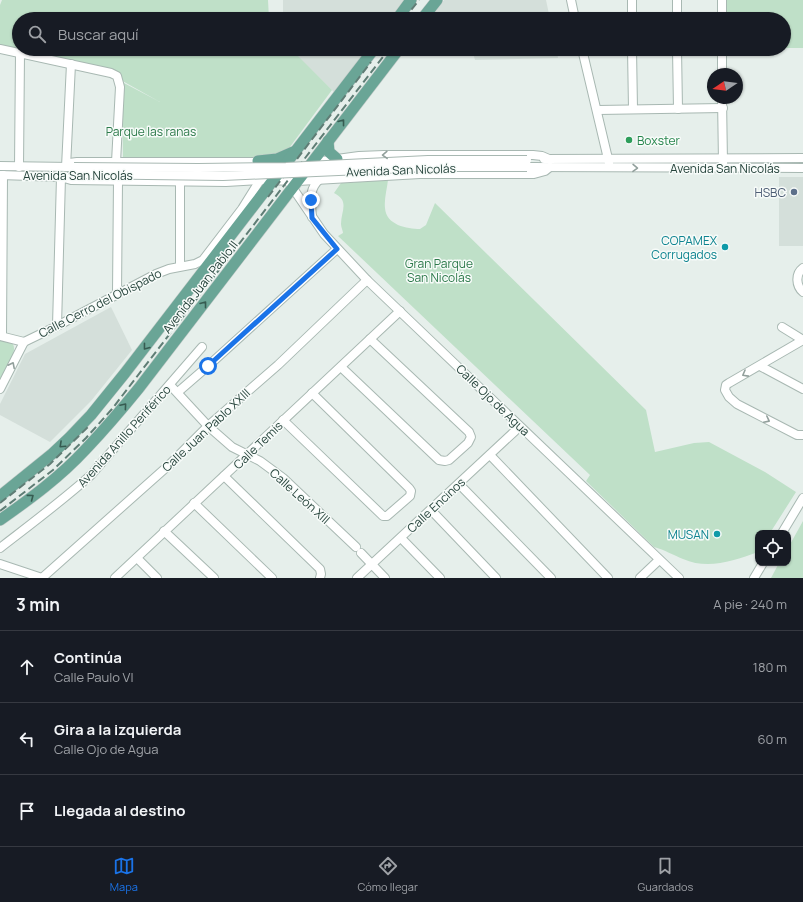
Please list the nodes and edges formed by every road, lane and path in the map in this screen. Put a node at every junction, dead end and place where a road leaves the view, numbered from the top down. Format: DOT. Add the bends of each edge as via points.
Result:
graph roads {
  1 [pos="411,0"];
  2 [pos="437,0"];
  3 [pos="571,0"];
  4 [pos="632,0"];
  5 [pos="677,0"];
  6 [pos="722,0"];
  7 [pos="402,12"];
  8 [pos="428,12"];
  9 [pos="574,12"];
  10 [pos="632,12"];
  11 [pos="677,12"];
  12 [pos="722,12"];
  13 [pos="0,49"];
  14 [pos="12,51"];
  15 [pos="20,56"];
  16 [pos="34,56"];
  17 [pos="369,56"];
  18 [pos="394,56"];
  19 [pos="584,56"];
  20 [pos="632,56"];
  21 [pos="677,56"];
  22 [pos="722,56"];
  23 [pos="71,64"];
  24 [pos="722,68"];
  25 [pos="722,104"];
  26 [pos="722,108"];
  27 [pos="633,109"];
  28 [pos="678,109"];
  29 [pos="598,110"];
  30 [pos="328,141"];
  31 [pos="297,149"];
  32 [pos="609,158"];
  33 [pos="723,158"];
  34 [pos="803,158"];
  35 [pos="332,160"];
  36 [pos="116,162"];
  37 [pos="262,162"];
  38 [pos="312,163"];
  39 [pos="549,163"];
  40 [pos="285,164"];
  41 [pos="0,166"];
  42 [pos="19,166"];
  43 [pos="610,167"];
  44 [pos="724,168"];
  45 [pos="803,168"];
  46 [pos="71,169"];
  47 [pos="1,175"];
  48 [pos="61,177"];
  49 [pos="323,178"];
  50 [pos="261,180"];
  51 [pos="274,180"];
  52 [pos="118,181"];
  53 [pos="180,182"];
  54 [pos="293,183"];
  55 [pos="312,218"];
  56 [pos="337,249"];
  57 [pos="180,266"];
  58 [pos="803,268"];
  59 [pos="367,280"];
  60 [pos="803,292"];
  61 [pos="117,294"];
  62 [pos="400,311"];
  63 [pos="57,326"];
  64 [pos="782,327"];
  65 [pos="1,336"];
  66 [pos="370,339"];
  67 [pos="803,340"];
  68 [pos="24,342"];
  69 [pos="202,347"];
  70 [pos="760,366"];
  71 [pos="341,367"];
  72 [pos="170,385"];
  73 [pos="0,389"];
  74 [pos="803,389"];
  75 [pos="178,392"];
  76 [pos="312,394"];
  77 [pos="283,420"];
  78 [pos="208,426"];
  79 [pos="515,431"];
  80 [pos="803,436"];
  81 [pos="247,455"];
  82 [pos="490,455"];
  83 [pos="224,476"];
  84 [pos="459,484"];
  85 [pos="0,496"];
  86 [pos="803,498"];
  87 [pos="194,503"];
  88 [pos="431,510"];
  89 [pos="0,520"];
  90 [pos="784,530"];
  91 [pos="164,531"];
  92 [pos="401,538"];
  93 [pos="0,548"];
  94 [pos="137,558"];
  95 [pos="659,560"];
  96 [pos="0,564"];
  97 [pos="372,564"];
  98 [pos="761,566"];
  99 [pos="321,576"];
  100 [pos="42,578"];
  101 [pos="115,578"];
  102 [pos="157,578"];
  103 [pos="214,578"];
  104 [pos="272,578"];
  105 [pos="357,578"];
  106 [pos="385,578"];
  107 [pos="440,578"];
  108 [pos="496,578"];
  109 [pos="551,578"];
  110 [pos="608,578"];
  111 [pos="640,578"];
  112 [pos="679,578"];
  113 [pos="754,578"];
  1 -- 7 [label="main road"];
  2 -- 8 [label="main road"];
  3 -- 9 [label="street"];
  4 -- 10 [label="street"];
  5 -- 11 [label="street"];
  6 -- 12 [label="street"];
  13 -- 14 [label="street"];
  15 -- 42 [label="street"];
  16 -- 23 [label="street"];
  17 -- 31 [label="main road, Avenida Juan Pablo II"];
  30 -- 18 [label="main road, Avenida Juan Pablo II, one-way"];
  19 -- 29 [label="street"];
  20 -- 27 [label="street"];
  21 -- 28 [label="street"];
  22 -- 24 [label="street"];
  23 -- 36 [label="street" via="115,74 119,79"];
  23 -- 46 [label="street"];
  25 -- 26 [label="street"];
  26 -- 28 [label="street"];
  26 -- 33 [label="street"];
  27 -- 28 [label="street"];
  27 -- 29 [label="street"];
  29 -- 32 [label="street"];
  30 -- 35 [label="main road"];
  30 -- 38 [label="main road, Avenida Juan Pablo II"];
  31 -- 37 [label="main road" via="283,157"];
  31 -- 40 [label="main road, Avenida Juan Pablo II"];
  32 -- 33 [label="street, Avenida San Nicolás"];
  32 -- 39 [label="street, Avenida San Nicolás"];
  32 -- 43 [label="street"];
  33 -- 34 [label="street, Avenida San Nicolás"];
  33 -- 44 [label="street"];
  35 -- 38 [label="street"];
  39 -- 35 [label="street, one-way" via="542,156 533,155 384,155"];
  35 -- 49 [label="street" via="324,164"];
  36 -- 37 [label="street"];
  36 -- 46 [label="street" via="69,163"];
  37 -- 40 [label="street"];
  37 -- 50 [label="street, Calle Cerro del Obispado"];
  38 -- 40 [label="street"];
  38 -- 54 [label="main road, Avenida Juan Pablo II"];
  39 -- 43 [label="street, Avenida San Nicolás"];
  39 -- 46 [label="street, Avenida San Nicolás, bridge" via="223,176"];
  39 -- 49 [label="street" via="545,171 534,174 420,174"];
  40 -- 51 [label="main road, Avenida Juan Pablo II"];
  40 -- 54 [label="street, Calle Ojo de Agua"];
  41 -- 42 [label="street, Avenida San Nicolás"];
  42 -- 46 [label="street, Avenida San Nicolás"];
  43 -- 44 [label="street, Avenida San Nicolás, one-way"];
  44 -- 45 [label="street, Avenida San Nicolás"];
  46 -- 48 [label="street, Avenida San Nicolás"];
  47 -- 48 [label="street, Avenida San Nicolás"];
  47 -- 65 [label="street"];
  48 -- 52 [label="street" via="72,180"];
  48 -- 63 [label="street"];
  49 -- 54 [label="street"];
  49 -- 55 [label="street" via="314,186 311,195"];
  50 -- 51 [label="street"];
  50 -- 53 [label="street"];
  50 -- 57 [label="street, Calle Cerro del Obispado" via="203,260"];
  51 -- 54 [label="street"];
  51 -- 85 [label="main road, Avenida Juan Pablo II, one-way" via="91,415 52,454"];
  52 -- 53 [label="street"];
  52 -- 61 [label="street"];
  53 -- 57 [label="street"];
  54 -- 55 [label="street, Calle Ojo de Agua"];
  89 -- 54 [label="main road, Avenida Juan Pablo II, one-way" via="34,496 103,431 139,388"];
  55 -- 56 [label="street, Calle Ojo de Agua"];
  56 -- 59 [label="street, Calle Ojo de Agua"];
  56 -- 75 [label="street"];
  57 -- 61 [label="street, Calle Cerro del Obispado" via="156,274"];
  58 -- 60 [label="street" via="799,272 797,282 798,288"];
  59 -- 62 [label="street, Calle Ojo de Agua"];
  59 -- 78 [label="street, Calle Juan Pablo XXIII" via="278,365"];
  61 -- 63 [label="street, Calle Cerro del Obispado"];
  62 -- 66 [label="street, Calle Temis"];
  62 -- 95 [label="street, Calle Ojo de Agua"];
  63 -- 68 [label="street, Calle Cerro del Obispado"];
  64 -- 67 [label="street"];
  65 -- 68 [label="street"];
  66 -- 71 [label="street, Calle Temis"];
  66 -- 71 [label="street" via="469,432 471,437 468,443 445,461 439,460"];
  67 -- 70 [label="street"];
  73 -- 68 [label="street, Calle Cerro del Obispado, one-way"];
  69 -- 72 [label="street, Avenida Anillo Periférico"];
  70 -- 74 [label="street"];
  70 -- 80 [label="street, one-way" via="726,385 725,390 737,404"];
  71 -- 76 [label="street, Calle Temis"];
  72 -- 75 [label="street, Calle León XIII"];
  72 -- 93 [label="street, Avenida Anillo Periférico" via="91,475"];
  75 -- 78 [label="street, Calle León XIII"];
  76 -- 77 [label="street, Calle Temis"];
  76 -- 77 [label="street" via="374,452 411,491 410,496 387,516 382,516"];
  77 -- 81 [label="street, Calle Temis"];
  78 -- 81 [label="street, Calle León XIII" via="232,447"];
  78 -- 100 [label="street, Calle Juan Pablo XXIII" via="169,465"];
  79 -- 82 [label="street, Calle Encinos"];
  81 -- 83 [label="street, Calle Temis"];
  81 -- 97 [label="street, Calle León XIII" via="283,478"];
  82 -- 84 [label="street, Calle Encinos"];
  82 -- 110 [label="street"];
  83 -- 87 [label="street, Calle Temis"];
  83 -- 99 [label="street" via="320,569"];
  84 -- 88 [label="street, Calle Encinos"];
  84 -- 109 [label="street"];
  86 -- 90 [label="street"];
  87 -- 91 [label="street, Calle Temis"];
  87 -- 104 [label="street"];
  88 -- 92 [label="street, Calle Encinos"];
  88 -- 108 [label="street"];
  91 -- 94 [label="street, Calle Temis"];
  91 -- 103 [label="street"];
  92 -- 97 [label="street, Calle Encinos"];
  92 -- 107 [label="street"];
  94 -- 101 [label="street, Calle Temis"];
  94 -- 102 [label="street"];
  95 -- 111 [label="street"];
  95 -- 112 [label="street, Calle Ojo de Agua"];
  96 -- 100 [label="street"];
  97 -- 105 [label="street, Calle Encinos"];
  97 -- 106 [label="street, Calle León XIII"];
  98 -- 113 [label="street"];
}
